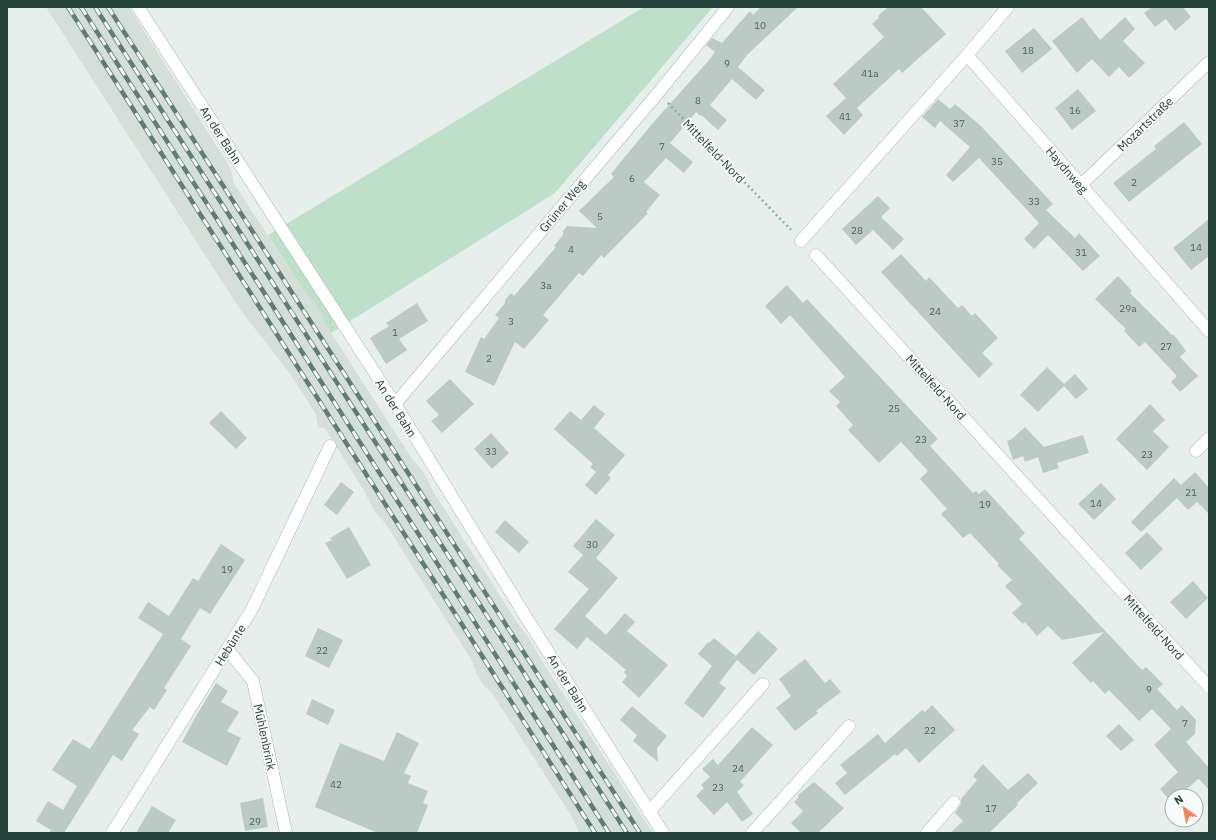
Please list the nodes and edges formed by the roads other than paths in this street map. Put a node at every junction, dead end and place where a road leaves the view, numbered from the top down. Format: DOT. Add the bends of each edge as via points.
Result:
graph roads {
  1 [pos="138,7"];
  2 [pos="728,7"];
  3 [pos="1008,7"];
  4 [pos="967,55"];
  5 [pos="1209,62"];
  6 [pos="1081,185"];
  7 [pos="801,241"];
  8 [pos="816,255"];
  9 [pos="1209,331"];
  10 [pos="395,404"];
  11 [pos="1209,438"];
  12 [pos="330,446"];
  13 [pos="1196,451"];
  14 [pos="227,649"];
  15 [pos="763,684"];
  16 [pos="1209,687"];
  17 [pos="849,726"];
  18 [pos="954,802"];
  19 [pos="649,812"];
  20 [pos="112,833"];
  21 [pos="286,833"];
  22 [pos="663,833"];
  23 [pos="752,833"];
  24 [pos="926,833"];
  1 -- 10 [label="street, An der Bahn"];
  2 -- 10 [label="street, Grüner Weg"];
  3 -- 4 [label="street"];
  4 -- 6 [label="street, Haydnweg"];
  4 -- 7 [label="street"];
  5 -- 6 [label="street, Mozartstraße"];
  6 -- 9 [label="street, Haydnweg"];
  8 -- 16 [label="street, Mittelfeld-Nord"];
  10 -- 19 [label="street, An der Bahn"];
  11 -- 13 [label="street"];
  12 -- 14 [label="street, Hebünte" via="251,611"];
  14 -- 20 [label="street, Hebünte"];
  14 -- 21 [label="street, Mühlenbrink" via="254,681"];
  15 -- 19 [label="street"];
  17 -- 23 [label="street"];
  18 -- 24 [label="street"];
  19 -- 22 [label="street, An der Bahn"];
}
